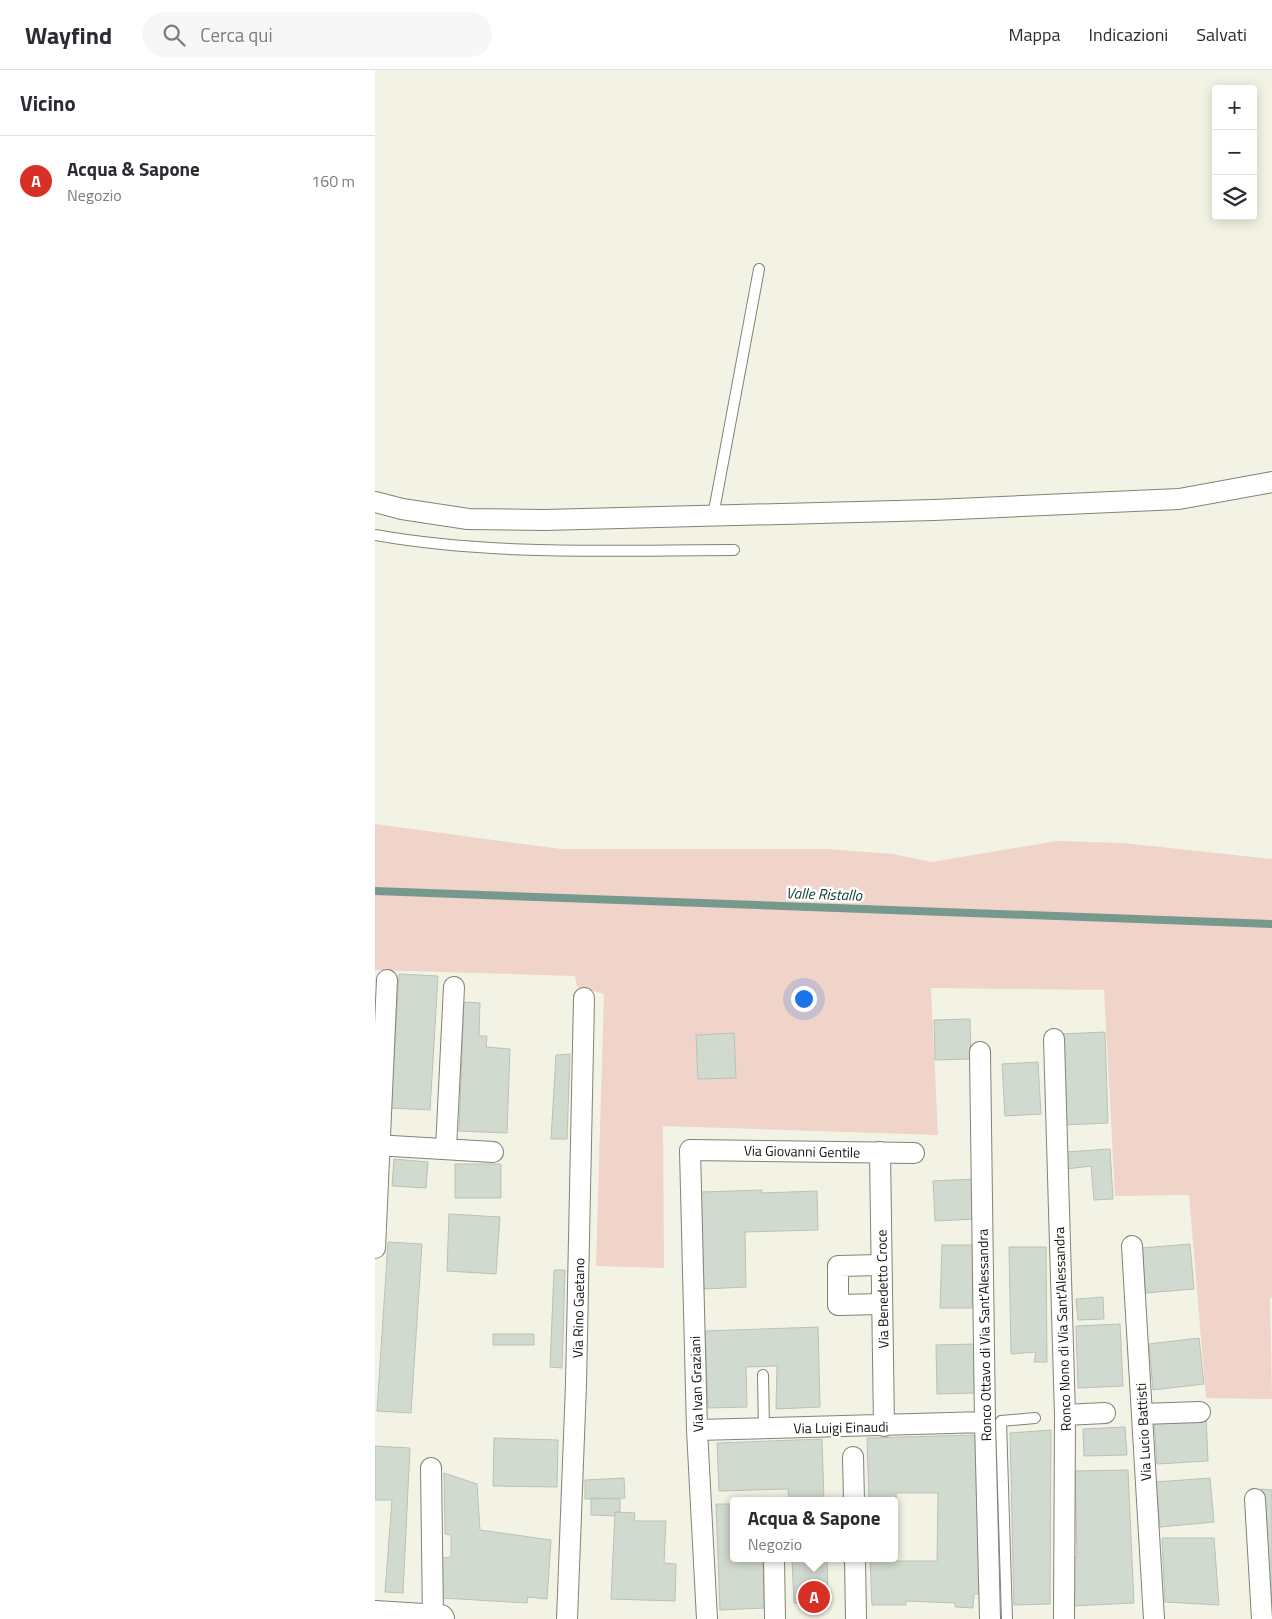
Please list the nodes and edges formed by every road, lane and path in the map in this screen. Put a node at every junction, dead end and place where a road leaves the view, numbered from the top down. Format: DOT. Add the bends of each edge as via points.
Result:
graph roads {
  1 [pos="759,269"];
  2 [pos="1272,482"];
  3 [pos="375,502"];
  4 [pos="713,516"];
  5 [pos="375,535"];
  6 [pos="734,550"];
  7 [pos="387,980"];
  8 [pos="454,987"];
  9 [pos="584,998"];
  10 [pos="1053,1039"];
  11 [pos="980,1052"];
  12 [pos="377,1145"];
  13 [pos="446,1149"];
  14 [pos="690,1150"];
  15 [pos="493,1152"];
  16 [pos="880,1152"];
  17 [pos="914,1153"];
  18 [pos="1132,1246"];
  19 [pos="375,1248"];
  20 [pos="881,1265"];
  21 [pos="882,1304"];
  22 [pos="763,1374"];
  23 [pos="1201,1412"];
  24 [pos="1105,1413"];
  25 [pos="1142,1414"];
  26 [pos="1065,1415"];
  27 [pos="1035,1418"];
  28 [pos="985,1422"];
  29 [pos="884,1426"];
  30 [pos="764,1428"];
  31 [pos="697,1430"];
  32 [pos="853,1457"];
  33 [pos="431,1468"];
  34 [pos="854,1497"];
  35 [pos="1255,1499"];
  36 [pos="774,1562"];
  37 [pos="855,1562"];
  38 [pos="375,1615"];
  39 [pos="427,1618"];
  40 [pos="567,1619"];
  41 [pos="707,1619"];
  42 [pos="775,1619"];
  43 [pos="856,1619"];
  44 [pos="990,1619"];
  45 [pos="1007,1619"];
  46 [pos="1064,1619"];
  47 [pos="1154,1619"];
  48 [pos="1262,1619"];
  1 -- 4 [label="lane"];
  2 -- 4 [label="street" via="1179,499"];
  3 -- 4 [label="street" via="468,519"];
  5 -- 6 [label="lane" via="469,548"];
  7 -- 12 [label="street"];
  8 -- 13 [label="street"];
  9 -- 40 [label="street, Via Rino Gaetano" via="576,1384"];
  10 -- 26 [label="street, Ronco Nono di Via Sant'Alessandra"];
  11 -- 28 [label="street, Ronco Ottavo di Via Sant'Alessandra"];
  12 -- 13 [label="street"];
  12 -- 19 [label="street"];
  13 -- 15 [label="street"];
  14 -- 16 [label="street, Via Giovanni Gentile"];
  14 -- 31 [label="street, Via Ivan Graziani"];
  16 -- 17 [label="street, Via Giovanni Gentile"];
  16 -- 20 [label="street, Via Benedetto Croce"];
  18 -- 25 [label="street, Via Lucio Battisti"];
  20 -- 21 [label="street, Via Benedetto Croce"];
  20 -- 21 [label="street" via="838,1266 838,1305"];
  21 -- 29 [label="street, Via Benedetto Croce"];
  22 -- 30 [label="lane"];
  23 -- 25 [label="street"];
  24 -- 26 [label="street"];
  25 -- 47 [label="street, Via Lucio Battisti"];
  26 -- 46 [label="street, Ronco Nono di Via Sant'Alessandra"];
  27 -- 45 [label="lane" via="1001,1421"];
  28 -- 29 [label="street, Via Luigi Einaudi"];
  28 -- 44 [label="street, Ronco Ottavo di Via Sant'Alessandra"];
  29 -- 30 [label="street, Via Luigi Einaudi"];
  30 -- 31 [label="street, Via Luigi Einaudi"];
  31 -- 41 [label="street, Via Ivan Graziani"];
  32 -- 34 [label="street"];
  33 -- 39 [label="street"];
  35 -- 48 [label="street"];
  36 -- 42 [label="street"];
  37 -- 43 [label="street"];
  38 -- 39 [label="street"];
}
